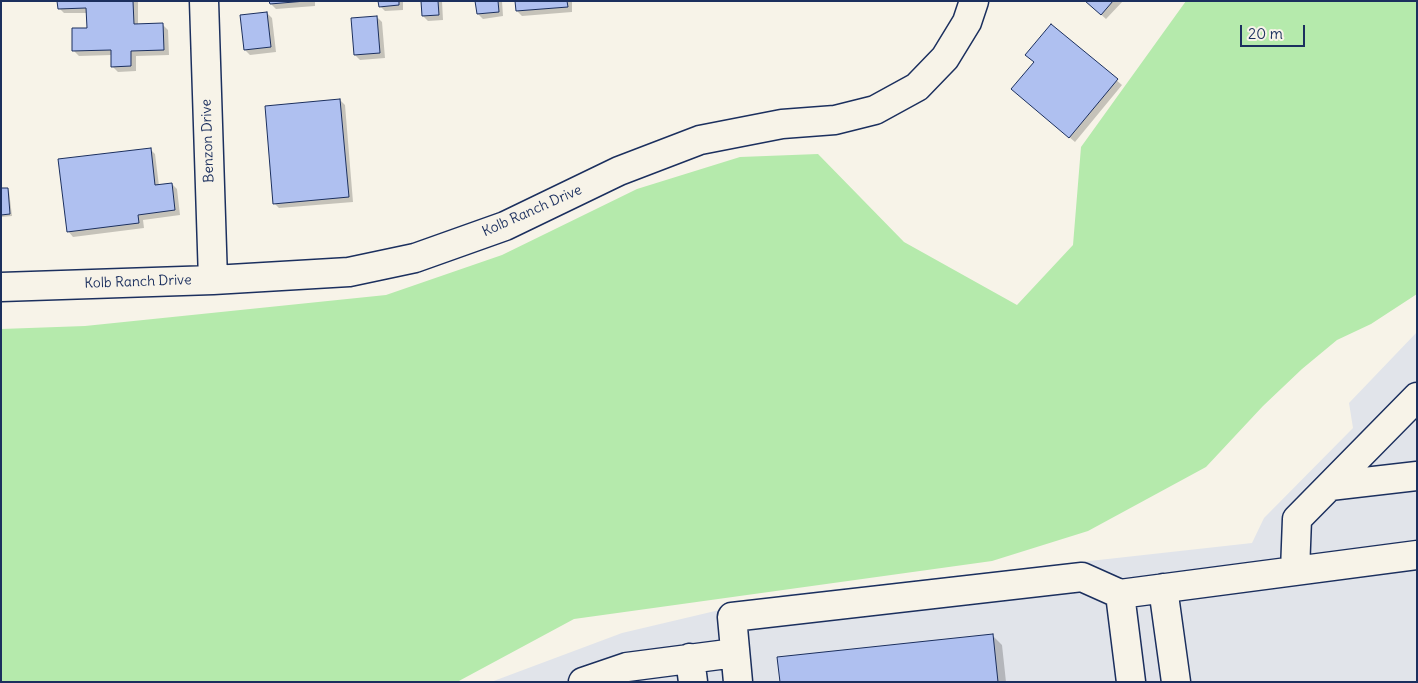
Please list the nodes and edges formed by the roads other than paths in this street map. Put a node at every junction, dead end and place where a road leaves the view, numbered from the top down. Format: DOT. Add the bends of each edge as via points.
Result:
graph roads {
  1 [pos="204,1"];
  2 [pos="974,1"];
  3 [pos="213,280"];
  4 [pos="1,287"];
  5 [pos="1417,397"];
  6 [pos="1417,476"];
  7 [pos="1330,486"];
  8 [pos="1417,555"];
  9 [pos="1295,571"];
  10 [pos="1163,588"];
  11 [pos="1120,594"];
  12 [pos="736,653"];
  13 [pos="692,670"];
  14 [pos="583,682"];
  15 [pos="738,682"];
  16 [pos="1131,682"];
  17 [pos="1176,682"];
  1 -- 3 [label="street, Benzon Drive"];
  2 -- 3 [label="street, Kolb Ranch Drive" via="967,22 945,58 917,87 875,110 835,120 782,124 700,140 619,171 505,226 416,258 349,272"];
  3 -- 4 [label="street, Kolb Ranch Drive"];
  5 -- 7 [label="street"];
  6 -- 7 [label="street"];
  7 -- 9 [label="street" via="1297,519"];
  8 -- 9 [label="street"];
  9 -- 10 [label="street"];
  10 -- 11 [label="street"];
  10 -- 17 [label="street"];
  11 -- 12 [label="street" via="1082,577 732,618"];
  11 -- 16 [label="street"];
  12 -- 13 [label="street"];
  12 -- 15 [label="street"];
  13 -- 14 [label="street" via="627,666"];
}
